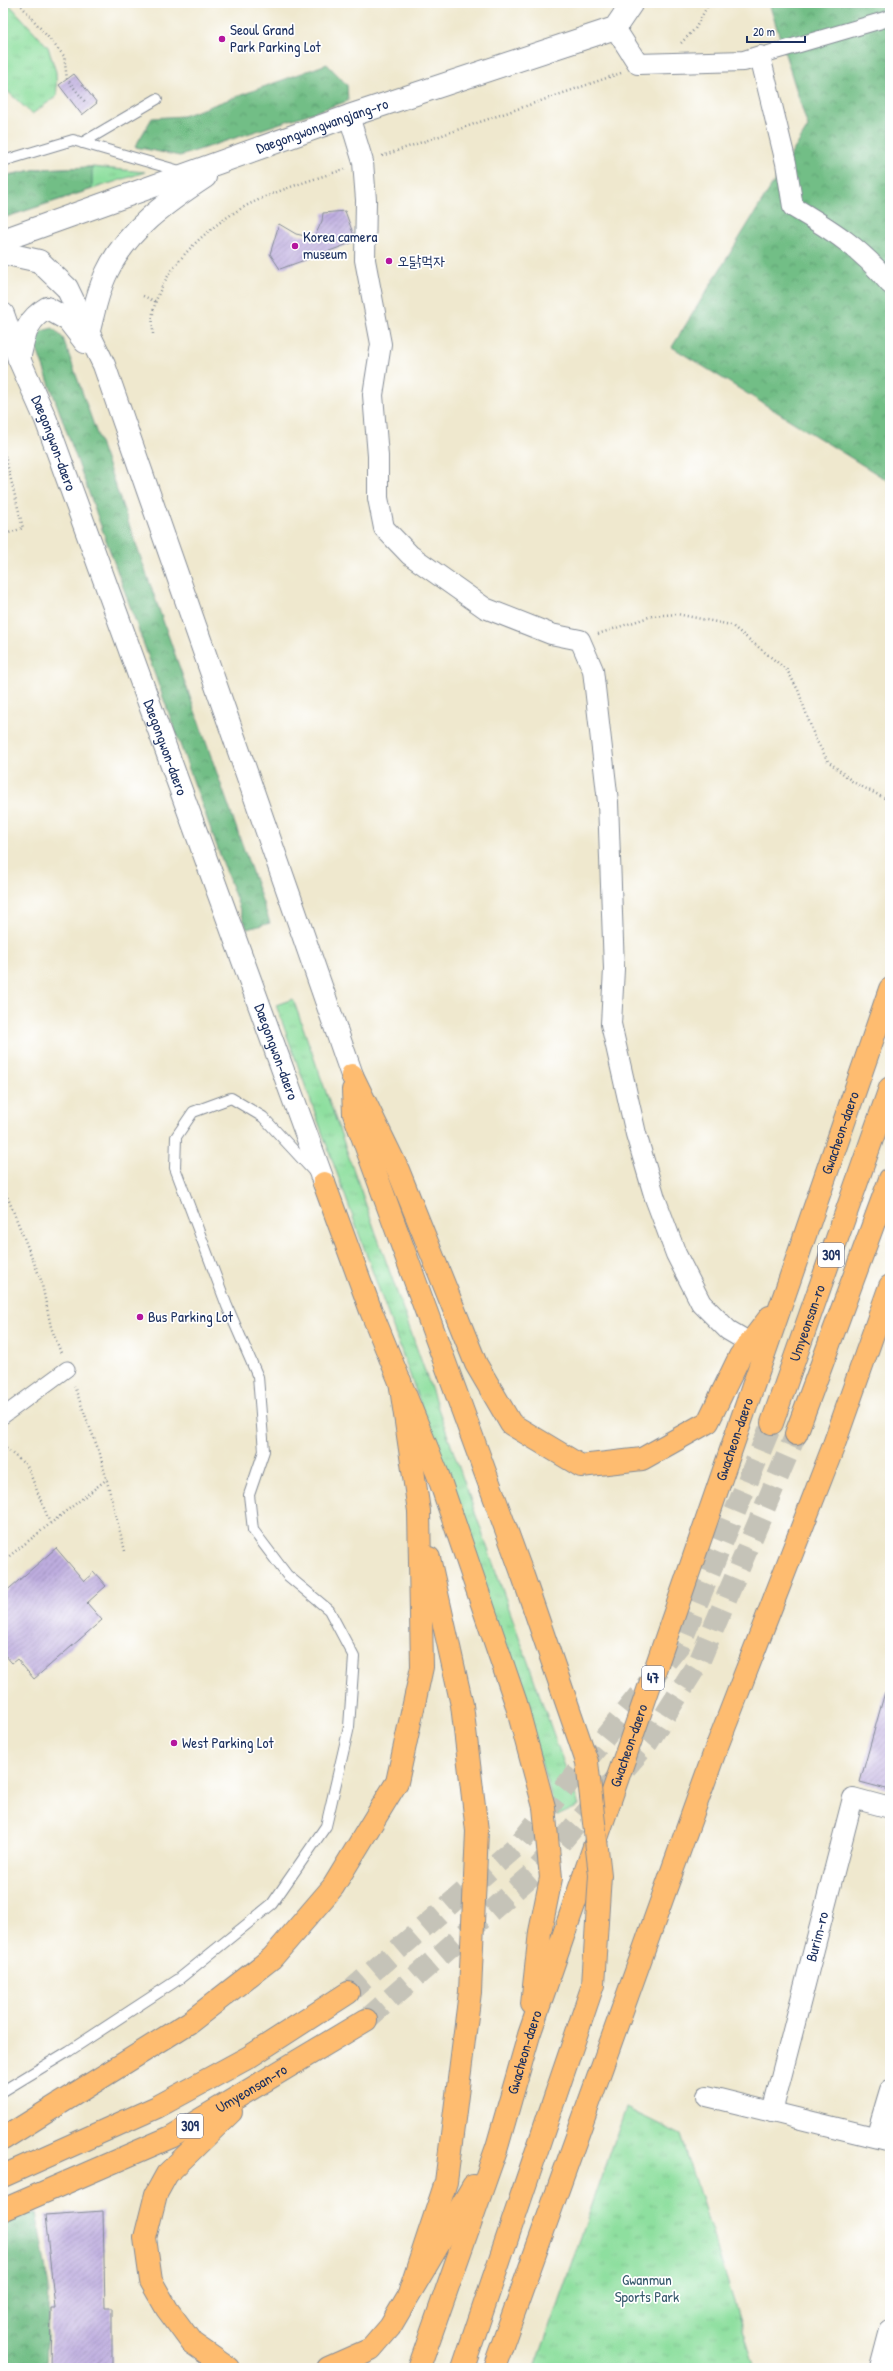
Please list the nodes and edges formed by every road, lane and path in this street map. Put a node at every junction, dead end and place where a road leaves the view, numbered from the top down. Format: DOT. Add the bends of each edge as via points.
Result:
graph roads {
  1 [pos="19,3"];
  2 [pos="632,3"];
  3 [pos="709,3"];
  4 [pos="890,18"];
  5 [pos="614,28"];
  6 [pos="680,44"];
  7 [pos="760,56"];
  8 [pos="623,73"];
  9 [pos="157,99"];
  10 [pos="86,103"];
  11 [pos="349,116"];
  12 [pos="82,143"];
  13 [pos="237,157"];
  14 [pos="3,161"];
  15 [pos="363,162"];
  16 [pos="190,174"];
  17 [pos="3,240"];
  18 [pos="3,253"];
  19 [pos="890,284"];
  20 [pos="143,296"];
  21 [pos="157,302"];
  22 [pos="3,314"];
  23 [pos="89,330"];
  24 [pos="153,334"];
  25 [pos="11,358"];
  26 [pos="104,365"];
  27 [pos="3,448"];
  28 [pos="3,535"];
  29 [pos="580,640"];
  30 [pos="890,801"];
  31 [pos="890,988"];
  32 [pos="352,1075"];
  33 [pos="890,1088"];
  34 [pos="890,1179"];
  35 [pos="324,1183"];
  36 [pos="890,1286"];
  37 [pos="782,1300"];
  38 [pos="750,1342"];
  39 [pos="67,1369"];
  40 [pos="400,1381"];
  41 [pos="3,1416"];
  42 [pos="772,1423"];
  43 [pos="796,1434"];
  44 [pos="3,1446"];
  45 [pos="107,1479"];
  46 [pos="419,1512"];
  47 [pos="50,1523"];
  48 [pos="3,1561"];
  49 [pos="890,1808"];
  50 [pos="348,1993"];
  51 [pos="366,2020"];
  52 [pos="529,2035"];
  53 [pos="258,2086"];
  54 [pos="890,2090"];
  55 [pos="3,2091"];
  56 [pos="708,2096"];
  57 [pos="772,2112"];
  58 [pos="3,2139"];
  59 [pos="883,2139"];
  60 [pos="497,2147"];
  61 [pos="3,2176"];
  62 [pos="3,2210"];
  63 [pos="410,2291"];
  64 [pos="890,2330"];
  65 [pos="228,2368"];
  66 [pos="328,2368"];
  67 [pos="419,2368"];
  68 [pos="463,2368"];
  69 [pos="494,2368"];
  70 [pos="880,2368"];
  1 -- 10 [label="path" via="64,56 67,79"];
  2 -- 5 [label="street"];
  3 -- 6 [label="path" via="695,29"];
  4 -- 7 [label="street"];
  5 -- 7 [label="street" via="638,64 744,61"];
  5 -- 11 [label="street, Daegongwongwangjang-ro"];
  7 -- 19 [label="street" via="786,163 793,207 837,233 871,261"];
  8 -- 15 [label="path"];
  9 -- 12 [label="lane"];
  11 -- 13 [label="street, Daegongwongwangjang-ro"];
  11 -- 15 [label="street"];
  12 -- 14 [label="lane" via="73,140"];
  12 -- 16 [label="lane"];
  13 -- 16 [label="street, Daegongwongwangjang-ro"];
  13 -- 23 [label="street" via="154,212 125,244 108,271 98,295"];
  15 -- 21 [label="path" via="254,201 224,218 190,248 173,269"];
  15 -- 29 [label="street" via="366,200 364,260 382,344 373,395 378,456 378,498 384,528 410,555 484,608 551,634"];
  16 -- 17 [label="street, Daegongwongwangjang-ro"];
  18 -- 23 [label="street" via="39,260 67,288"];
  20 -- 21 [label="path"];
  21 -- 24 [label="path" via="153,313"];
  22 -- 25 [label="street, Daegongwon-daero"];
  23 -- 26 [label="street"];
  25 -- 26 [label="street" via="34,316 47,308 68,320"];
  25 -- 35 [label="street, Daegongwon-daero" via="46,420"];
  26 -- 32 [label="street"];
  27 -- 28 [label="path" via="24,528"];
  29 -- 30 [label="path" via="652,616 677,614 731,625 787,670 798,690 815,738 828,761 853,782"];
  29 -- 38 [label="street" via="593,670 608,802 614,969 611,1024 636,1134 657,1205 676,1254 701,1302 728,1330"];
  31 -- 37 [label="highway, Gwacheon-daero / 47"];
  32 -- 38 [label="highway" via="398,1170 476,1364 511,1424 581,1466 642,1460 708,1422 740,1356"];
  32 -- 68 [label="highway, bridge" via="354,1114 522,1573 587,1762 600,1875 593,1985"];
  33 -- 42 [label="highway, Umyeonsan-ro / 309"];
  34 -- 43 [label="highway, Umyeonsan-ro / 309"];
  35 -- 40 [label="highway"];
  35 -- 55 [label="lane" via="263,1117 231,1098 193,1112 176,1137 175,1168 227,1306 258,1377 264,1451 249,1495 253,1530 287,1575 329,1610 354,1657 349,1727 326,1826 272,1904 179,1979"];
  36 -- 69 [label="highway" via="832,1450 714,1754"];
  37 -- 38 [label="highway"];
  37 -- 52 [label="highway, Gwacheon-daero / 47"];
  39 -- 41 [label="street"];
  40 -- 46 [label="highway"];
  40 -- 52 [label="highway" via="438,1476 516,1703 544,1808 551,1878 540,1932"];
  44 -- 47 [label="path" via="27,1466"];
  45 -- 47 [label="path"];
  46 -- 58 [label="highway" via="422,1667 396,1782 333,1887 272,1958 190,2022"];
  46 -- 63 [label="highway" via="462,1705 477,1831 470,1992 446,2182"];
  47 -- 48 [label="path"];
  49 -- 57 [label="street, Burim-ro" via="853,1798"];
  50 -- 61 [label="highway, Umyeonsan-ro / 309" via="249,2057 157,2107"];
  51 -- 53 [label="highway, Umyeonsan-ro / 309"];
  52 -- 60 [label="highway, Gwacheon-daero / 47"];
  53 -- 62 [label="highway, Umyeonsan-ro / 309" via="171,2137"];
  53 -- 65 [label="highway" via="167,2174 156,2194 145,2238 151,2281 167,2309 192,2343"];
  54 -- 59 [label="street"];
  56 -- 57 [label="street"];
  57 -- 59 [label="street"];
  60 -- 63 [label="highway"];
  60 -- 67 [label="highway, Gwacheon-daero / 47"];
  63 -- 66 [label="highway" via="390,2327 371,2350"];
  64 -- 70 [label="street"];
}
